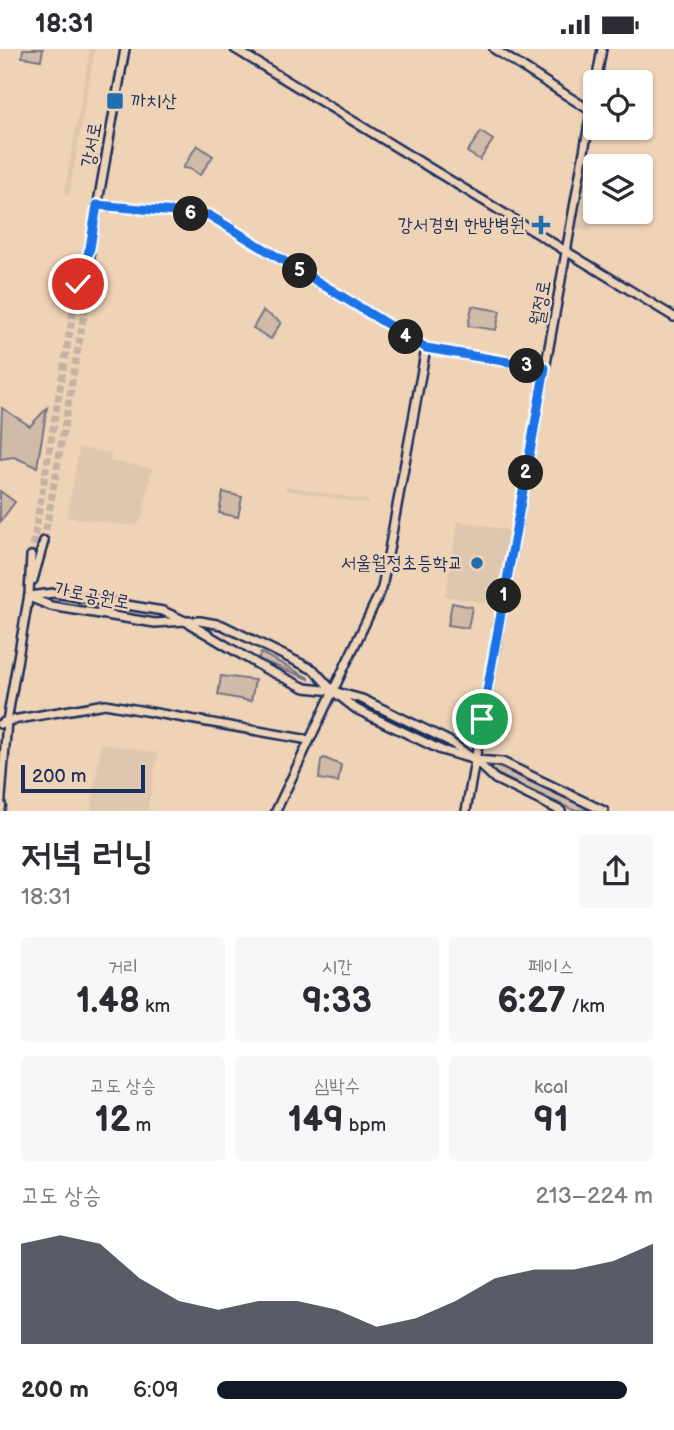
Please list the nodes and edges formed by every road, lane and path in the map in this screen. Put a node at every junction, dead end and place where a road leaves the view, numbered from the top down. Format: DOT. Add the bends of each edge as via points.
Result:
graph roads {
  1 [pos="125,49"];
  2 [pos="235,49"];
  3 [pos="494,49"];
  4 [pos="602,49"];
  5 [pos="598,70"];
  6 [pos="583,106"];
  7 [pos="586,140"];
  8 [pos="97,205"];
  9 [pos="90,248"];
  10 [pos="566,251"];
  11 [pos="78,284"];
  12 [pos="89,286"];
  13 [pos="674,317"];
  14 [pos="426,348"];
  15 [pos="545,368"];
  16 [pos="44,541"];
  17 [pos="31,556"];
  18 [pos="29,595"];
  19 [pos="185,621"];
  20 [pos="333,691"];
  21 [pos="362,699"];
  22 [pos="356,709"];
  23 [pos="4,722"];
  24 [pos="309,740"];
  25 [pos="449,741"];
  26 [pos="441,750"];
  27 [pos="475,760"];
  28 [pos="502,762"];
  29 [pos="495,779"];
  30 [pos="0,808"];
  31 [pos="276,810"];
  32 [pos="466,810"];
  33 [pos="561,810"];
  34 [pos="604,810"];
  1 -- 8 [label="street, 강서로"];
  2 -- 10 [label="street"];
  3 -- 6 [label="street"];
  4 -- 5 [label="street"];
  7 -- 10 [label="street, 월정로"];
  8 -- 9 [label="street, 강서로"];
  8 -- 14 [label="street" via="209,215"];
  9 -- 11 [label="street, 강서로"];
  9 -- 12 [label="street, 강서로"];
  10 -- 13 [label="street"];
  10 -- 15 [label="street, 월정로"];
  14 -- 15 [label="street"];
  14 -- 20 [label="street" via="382,588"];
  15 -- 27 [label="street, 월정로"];
  16 -- 18 [label="street"];
  17 -- 18 [label="street"];
  18 -- 19 [label="street, 가로공원로" via="54,593 163,611"];
  18 -- 19 [label="street, 가로공원로" via="51,606 161,624"];
  18 -- 23 [label="street"];
  19 -- 20 [label="street, 가로공원로" via="305,688"];
  19 -- 20 [label="street, 가로공원로" via="222,625 314,670"];
  20 -- 21 [label="street, 가로공원로"];
  20 -- 22 [label="street, 가로공원로"];
  20 -- 24 [label="street"];
  21 -- 22 [label="street" via="349,699"];
  21 -- 25 [label="street, 가로공원로"];
  22 -- 26 [label="street, 가로공원로"];
  23 -- 24 [label="street" via="105,704"];
  23 -- 30 [label="street"];
  24 -- 31 [label="street"];
  25 -- 26 [label="street" via="454,749"];
  25 -- 27 [label="street, 가로공원로"];
  26 -- 27 [label="street, 가로공원로"];
  27 -- 28 [label="street, 가로공원로"];
  27 -- 29 [label="street, 가로공원로"];
  27 -- 32 [label="street, 월정로"];
  28 -- 29 [label="street" via="487,767"];
  28 -- 34 [label="street, 가로공원로"];
  29 -- 33 [label="street, 가로공원로"];
}
